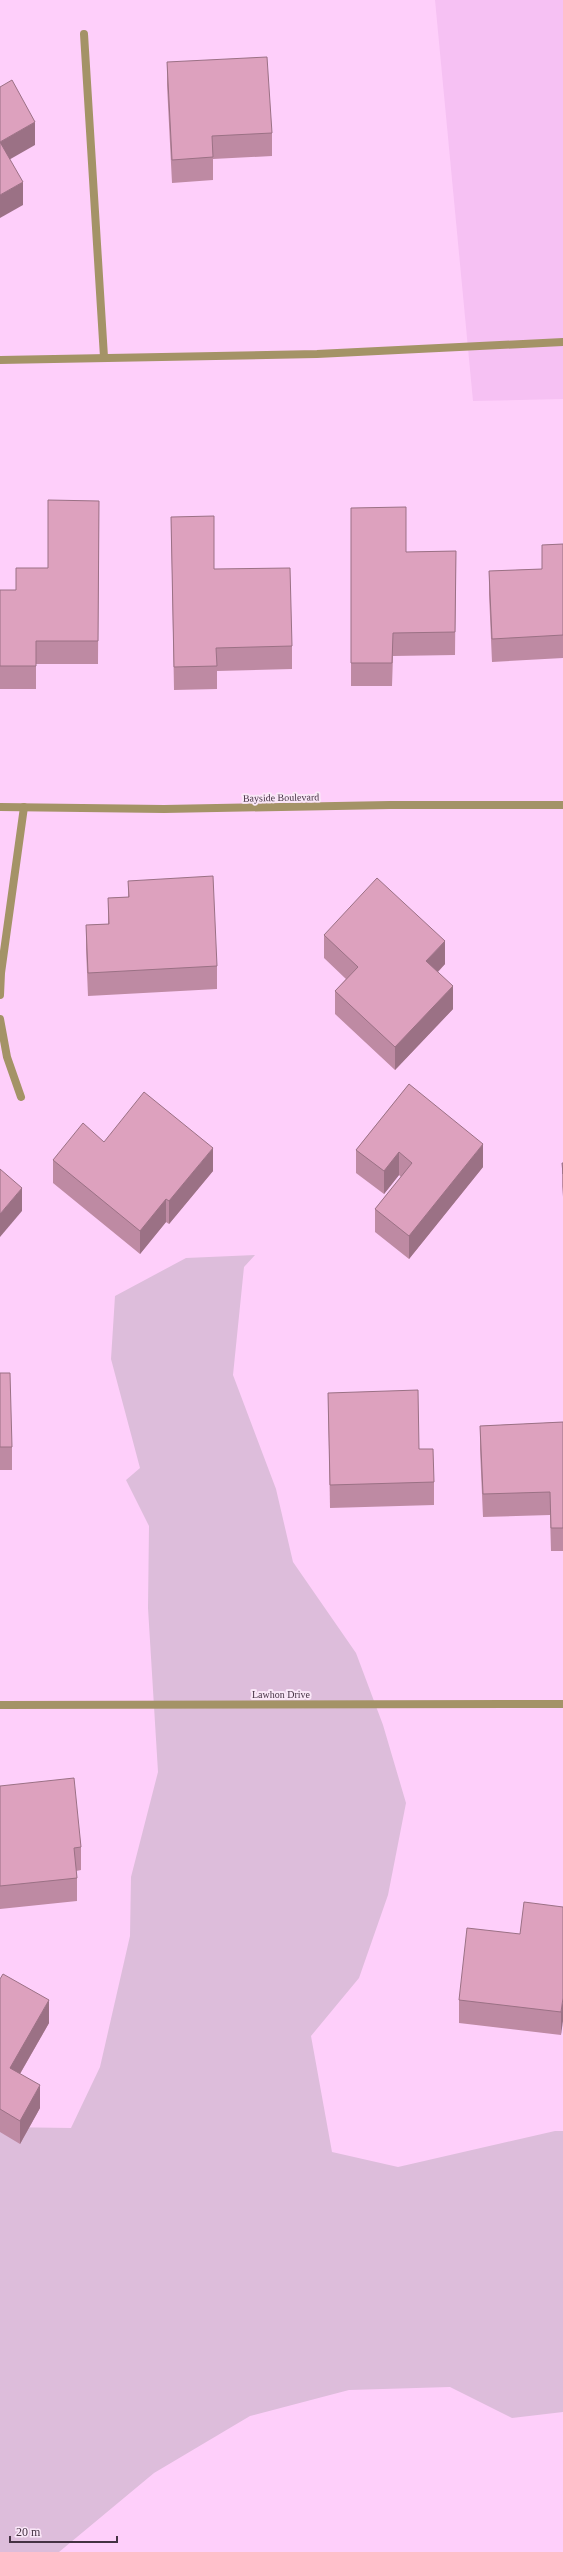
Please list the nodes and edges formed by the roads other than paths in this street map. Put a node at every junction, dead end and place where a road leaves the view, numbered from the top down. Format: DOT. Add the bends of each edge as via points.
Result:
graph roads {
  1 [pos="84,34"];
  2 [pos="563,342"];
  3 [pos="104,357"];
  4 [pos="0,360"];
  5 [pos="563,805"];
  6 [pos="0,807"];
  7 [pos="24,807"];
  8 [pos="0,995"];
  9 [pos="0,1018"];
  10 [pos="21,1097"];
  11 [pos="563,1704"];
  12 [pos="0,1705"];
  1 -- 3 [label="street"];
  2 -- 3 [label="street" via="317,354"];
  3 -- 4 [label="street"];
  5 -- 7 [label="street, Bayside Boulevard" via="164,809"];
  6 -- 7 [label="street, Bayside Boulevard"];
  7 -- 8 [label="street"];
  9 -- 10 [label="street" via="7,1057"];
  11 -- 12 [label="street, Lawhon Drive"];
}
